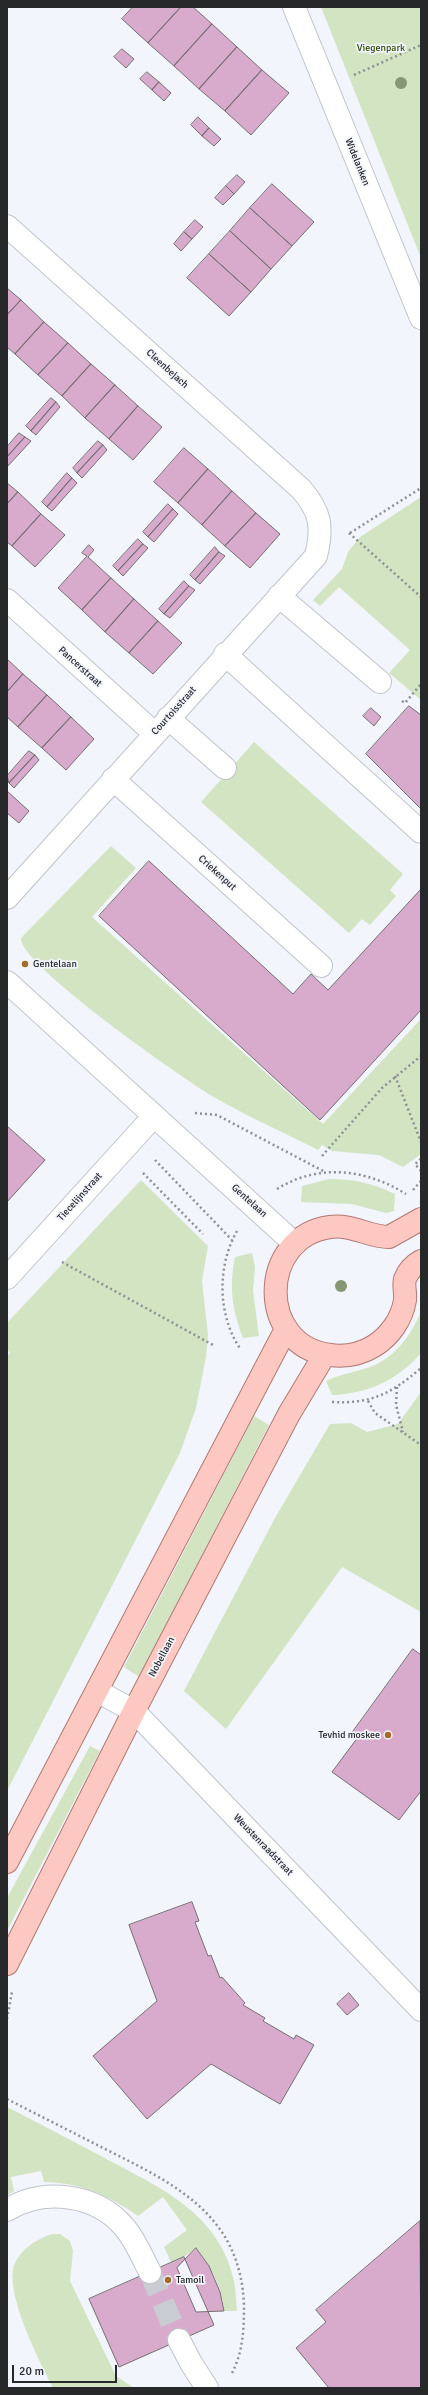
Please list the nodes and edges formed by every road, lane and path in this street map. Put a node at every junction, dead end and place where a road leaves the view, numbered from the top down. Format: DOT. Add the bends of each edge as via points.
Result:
graph roads {
  1 [pos="294,7"];
  2 [pos="421,45"];
  3 [pos="326,88"];
  4 [pos="7,226"];
  5 [pos="421,318"];
  6 [pos="421,488"];
  7 [pos="320,526"];
  8 [pos="349,533"];
  9 [pos="279,596"];
  10 [pos="421,596"];
  11 [pos="7,600"];
  12 [pos="225,654"];
  13 [pos="380,682"];
  14 [pos="161,726"];
  15 [pos="225,768"];
  16 [pos="113,779"];
  17 [pos="421,832"];
  18 [pos="7,898"];
  19 [pos="321,966"];
  20 [pos="7,982"];
  21 [pos="421,1056"];
  22 [pos="395,1076"];
  23 [pos="154,1116"];
  24 [pos="421,1142"];
  25 [pos="122,1151"];
  26 [pos="322,1156"];
  27 [pos="421,1158"];
  28 [pos="421,1171"];
  29 [pos="326,1172"];
  30 [pos="421,1219"];
  31 [pos="203,1234"];
  32 [pos="295,1244"];
  33 [pos="35,1247"];
  34 [pos="414,1267"];
  35 [pos="7,1278"];
  36 [pos="286,1329"];
  37 [pos="214,1345"];
  38 [pos="326,1354"];
  39 [pos="397,1387"];
  40 [pos="368,1401"];
  41 [pos="403,1432"];
  42 [pos="421,1445"];
  43 [pos="97,1691"];
  44 [pos="134,1711"];
  45 [pos="7,1862"];
  46 [pos="7,1964"];
  47 [pos="421,2010"];
  48 [pos="7,2099"];
  49 [pos="7,2210"];
  50 [pos="150,2272"];
  51 [pos="180,2340"];
  52 [pos="230,2376"];
  53 [pos="201,2385"];
  1 -- 3 [label="street, Widelanken"];
  2 -- 3 [label="path"];
  3 -- 5 [label="street, Widelanken"];
  4 -- 7 [label="street, Cleenbejach" via="301,489 311,502"];
  6 -- 8 [label="path"];
  7 -- 8 [label="path"];
  7 -- 9 [label="street, Courtoisstraat" via="316,556"];
  8 -- 10 [label="path"];
  9 -- 12 [label="street, Courtoisstraat"];
  9 -- 13 [label="street"];
  11 -- 14 [label="street, Pancerstraat"];
  12 -- 14 [label="street, Courtoisstraat"];
  12 -- 17 [label="street"];
  14 -- 15 [label="street, Pancerstraat"];
  14 -- 16 [label="street, Courtoisstraat"];
  16 -- 18 [label="street, Courtoisstraat"];
  16 -- 19 [label="street, Criekenput"];
  20 -- 23 [label="street, Gentelaan"];
  21 -- 22 [label="path"];
  22 -- 24 [label="path"];
  22 -- 26 [label="path"];
  23 -- 25 [label="street, Tiecelijnstraat"];
  23 -- 29 [label="path" via="201,1112 217,1115"];
  23 -- 32 [label="street, Gentelaan"];
  25 -- 31 [label="path"];
  25 -- 33 [label="street, Tiecelijnstraat"];
  27 -- 28 [label="path" via="414,1164"];
  30 -- 32 [label="main road" via="394,1236 385,1237 355,1228 330,1227 306,1235"];
  32 -- 36 [label="main road" via="279,1267 275,1287 277,1307"];
  33 -- 35 [label="street, Tiecelijnstraat"];
  33 -- 37 [label="path"];
  34 -- 38 [label="main road" via="404,1283 402,1310 388,1335 364,1352 345,1356"];
  36 -- 38 [label="main road" via="303,1344"];
  36 -- 43 [label="main road"];
  38 -- 44 [label="main road, Nobellaan" via="289,1414"];
  39 -- 41 [label="path" via="396,1410"];
  40 -- 41 [label="path" via="375,1413"];
  41 -- 42 [label="path"];
  43 -- 44 [label="street, Weustenraadstraat"];
  43 -- 45 [label="main road"];
  44 -- 46 [label="main road, Nobellaan"];
  44 -- 47 [label="street, Weustenraadstraat"];
  48 -- 52 [label="path" via="158,2176 187,2194 208,2213 238,2265 243,2288 243,2342"];
  49 -- 50 [label="street" via="24,2201 56,2195 98,2208 125,2228"];
  51 -- 53 [label="street"];
}
